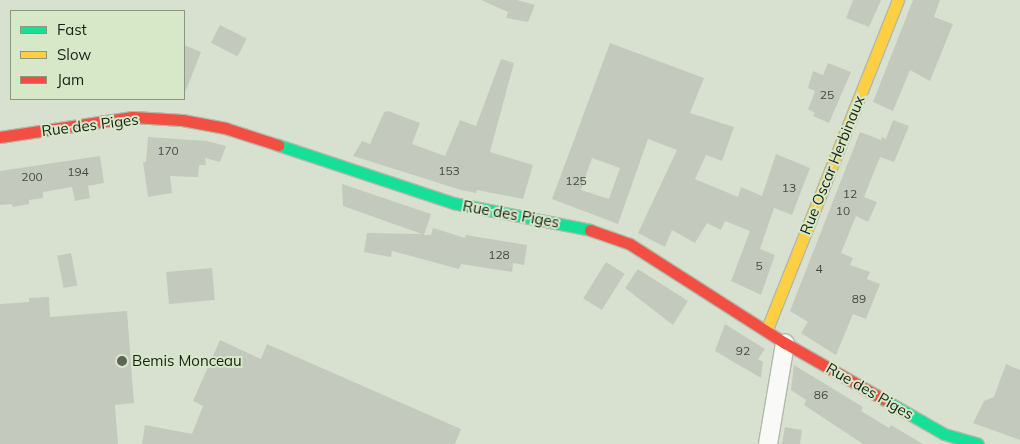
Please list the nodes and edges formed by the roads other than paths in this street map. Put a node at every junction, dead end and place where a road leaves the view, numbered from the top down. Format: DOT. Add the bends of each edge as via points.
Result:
graph roads {
  1 [pos="898,0"];
  2 [pos="0,137"];
  3 [pos="767,329"];
  4 [pos="785,343"];
  5 [pos="768,444"];
  6 [pos="978,444"];
  1 -- 3 [label="street, Rue Oscar Herbinaux"];
  2 -- 3 [label="street, Rue des Piges" via="133,117 182,120 225,128 453,203 547,219 599,232 630,244"];
  3 -- 4 [label="street, Rue des Piges"];
  4 -- 5 [label="street"];
  4 -- 6 [label="street, Rue des Piges" via="944,434"];
}
